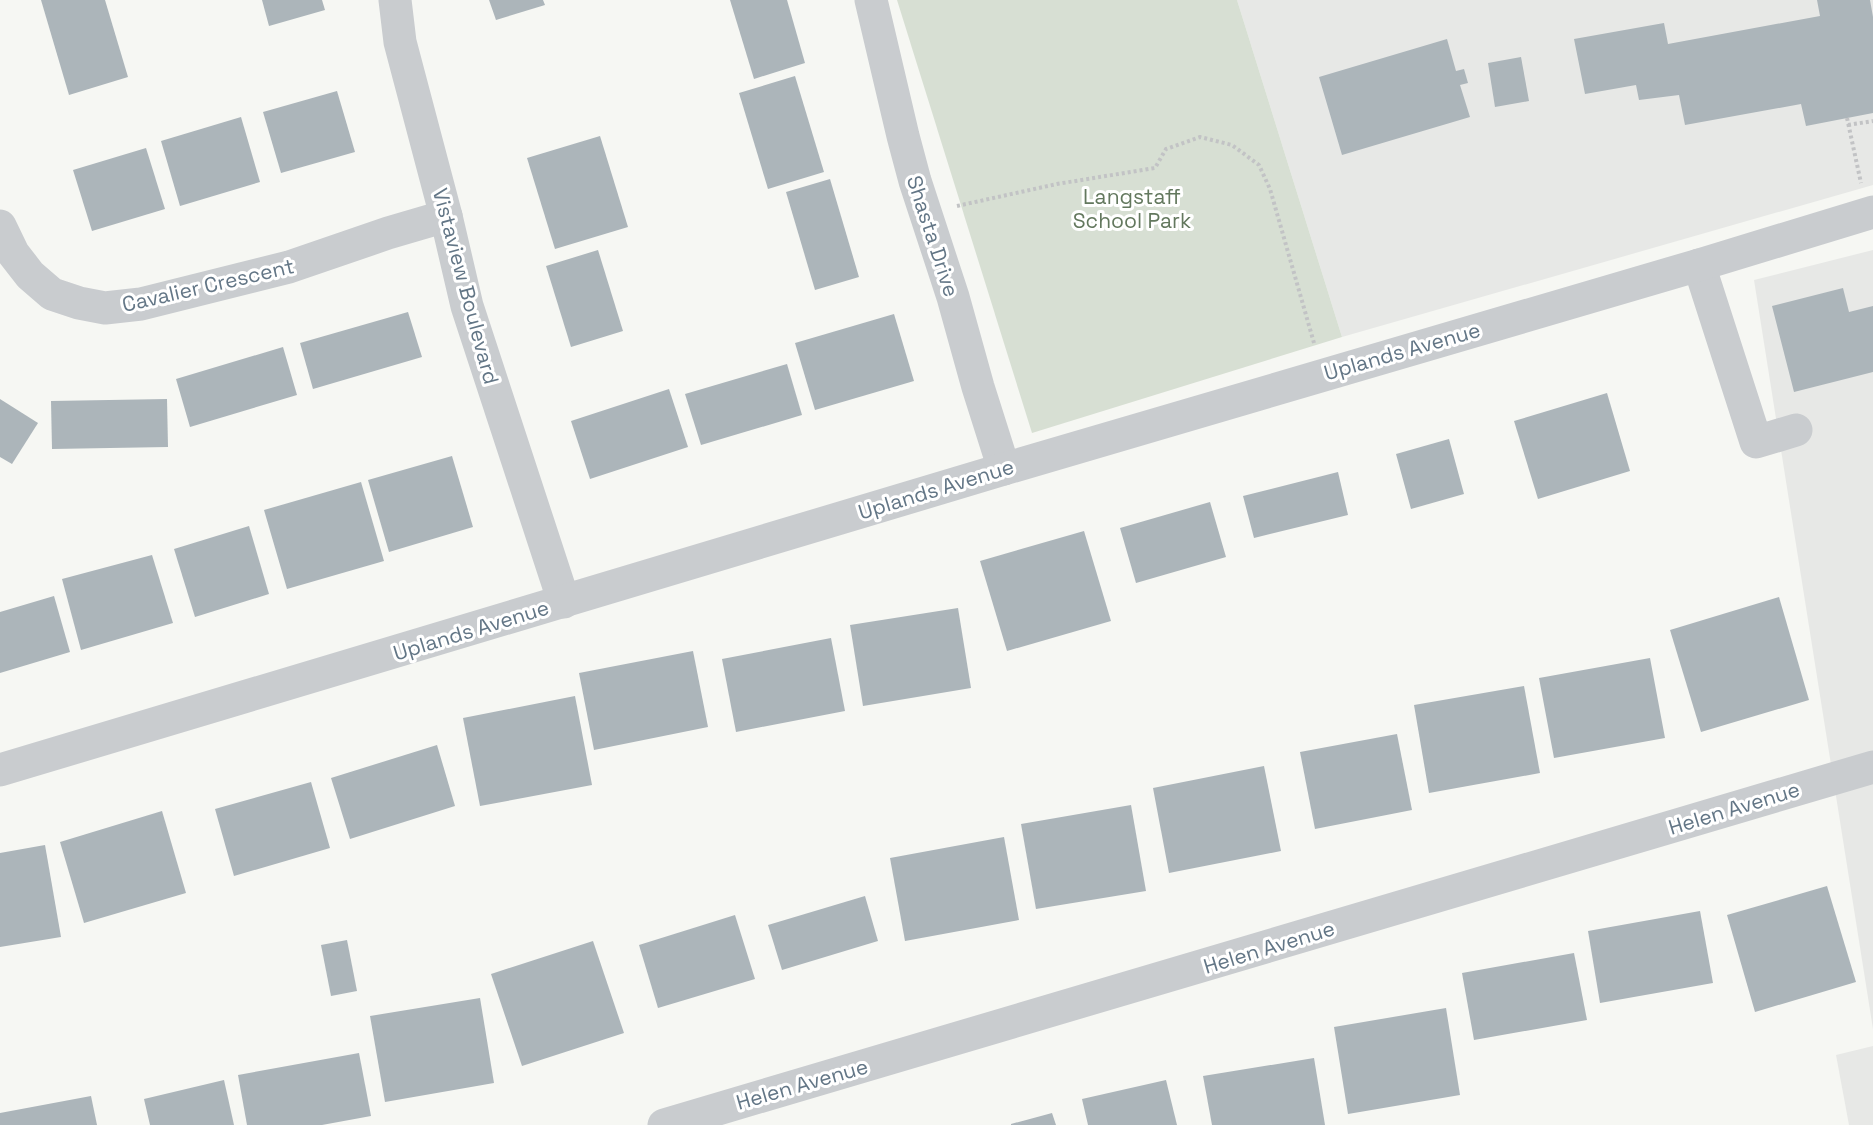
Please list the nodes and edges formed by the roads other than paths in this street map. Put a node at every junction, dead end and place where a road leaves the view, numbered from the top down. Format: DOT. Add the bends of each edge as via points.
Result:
graph roads {
  1 [pos="395,0"];
  2 [pos="872,0"];
  3 [pos="1867,197"];
  4 [pos="446,216"];
  5 [pos="0,226"];
  6 [pos="1699,266"];
  7 [pos="1796,430"];
  8 [pos="1004,469"];
  9 [pos="564,602"];
  10 [pos="1873,767"];
  11 [pos="0,770"];
  12 [pos="664,1125"];
  1 -- 4 [label="street, Vistaview Boulevard" via="400,42"];
  2 -- 8 [label="street, Shasta Drive" via="915,181"];
  3 -- 6 [label="street, Uplands Avenue"];
  4 -- 5 [label="street, Cavalier Crescent" via="289,267 141,304 105,308 52,294 13,253"];
  4 -- 9 [label="street, Vistaview Boulevard" via="467,306"];
  6 -- 7 [label="street" via="1756,442"];
  6 -- 8 [label="street, Uplands Avenue"];
  8 -- 9 [label="street, Uplands Avenue"];
  9 -- 11 [label="street, Uplands Avenue"];
  10 -- 12 [label="street, Helen Avenue"];
}
